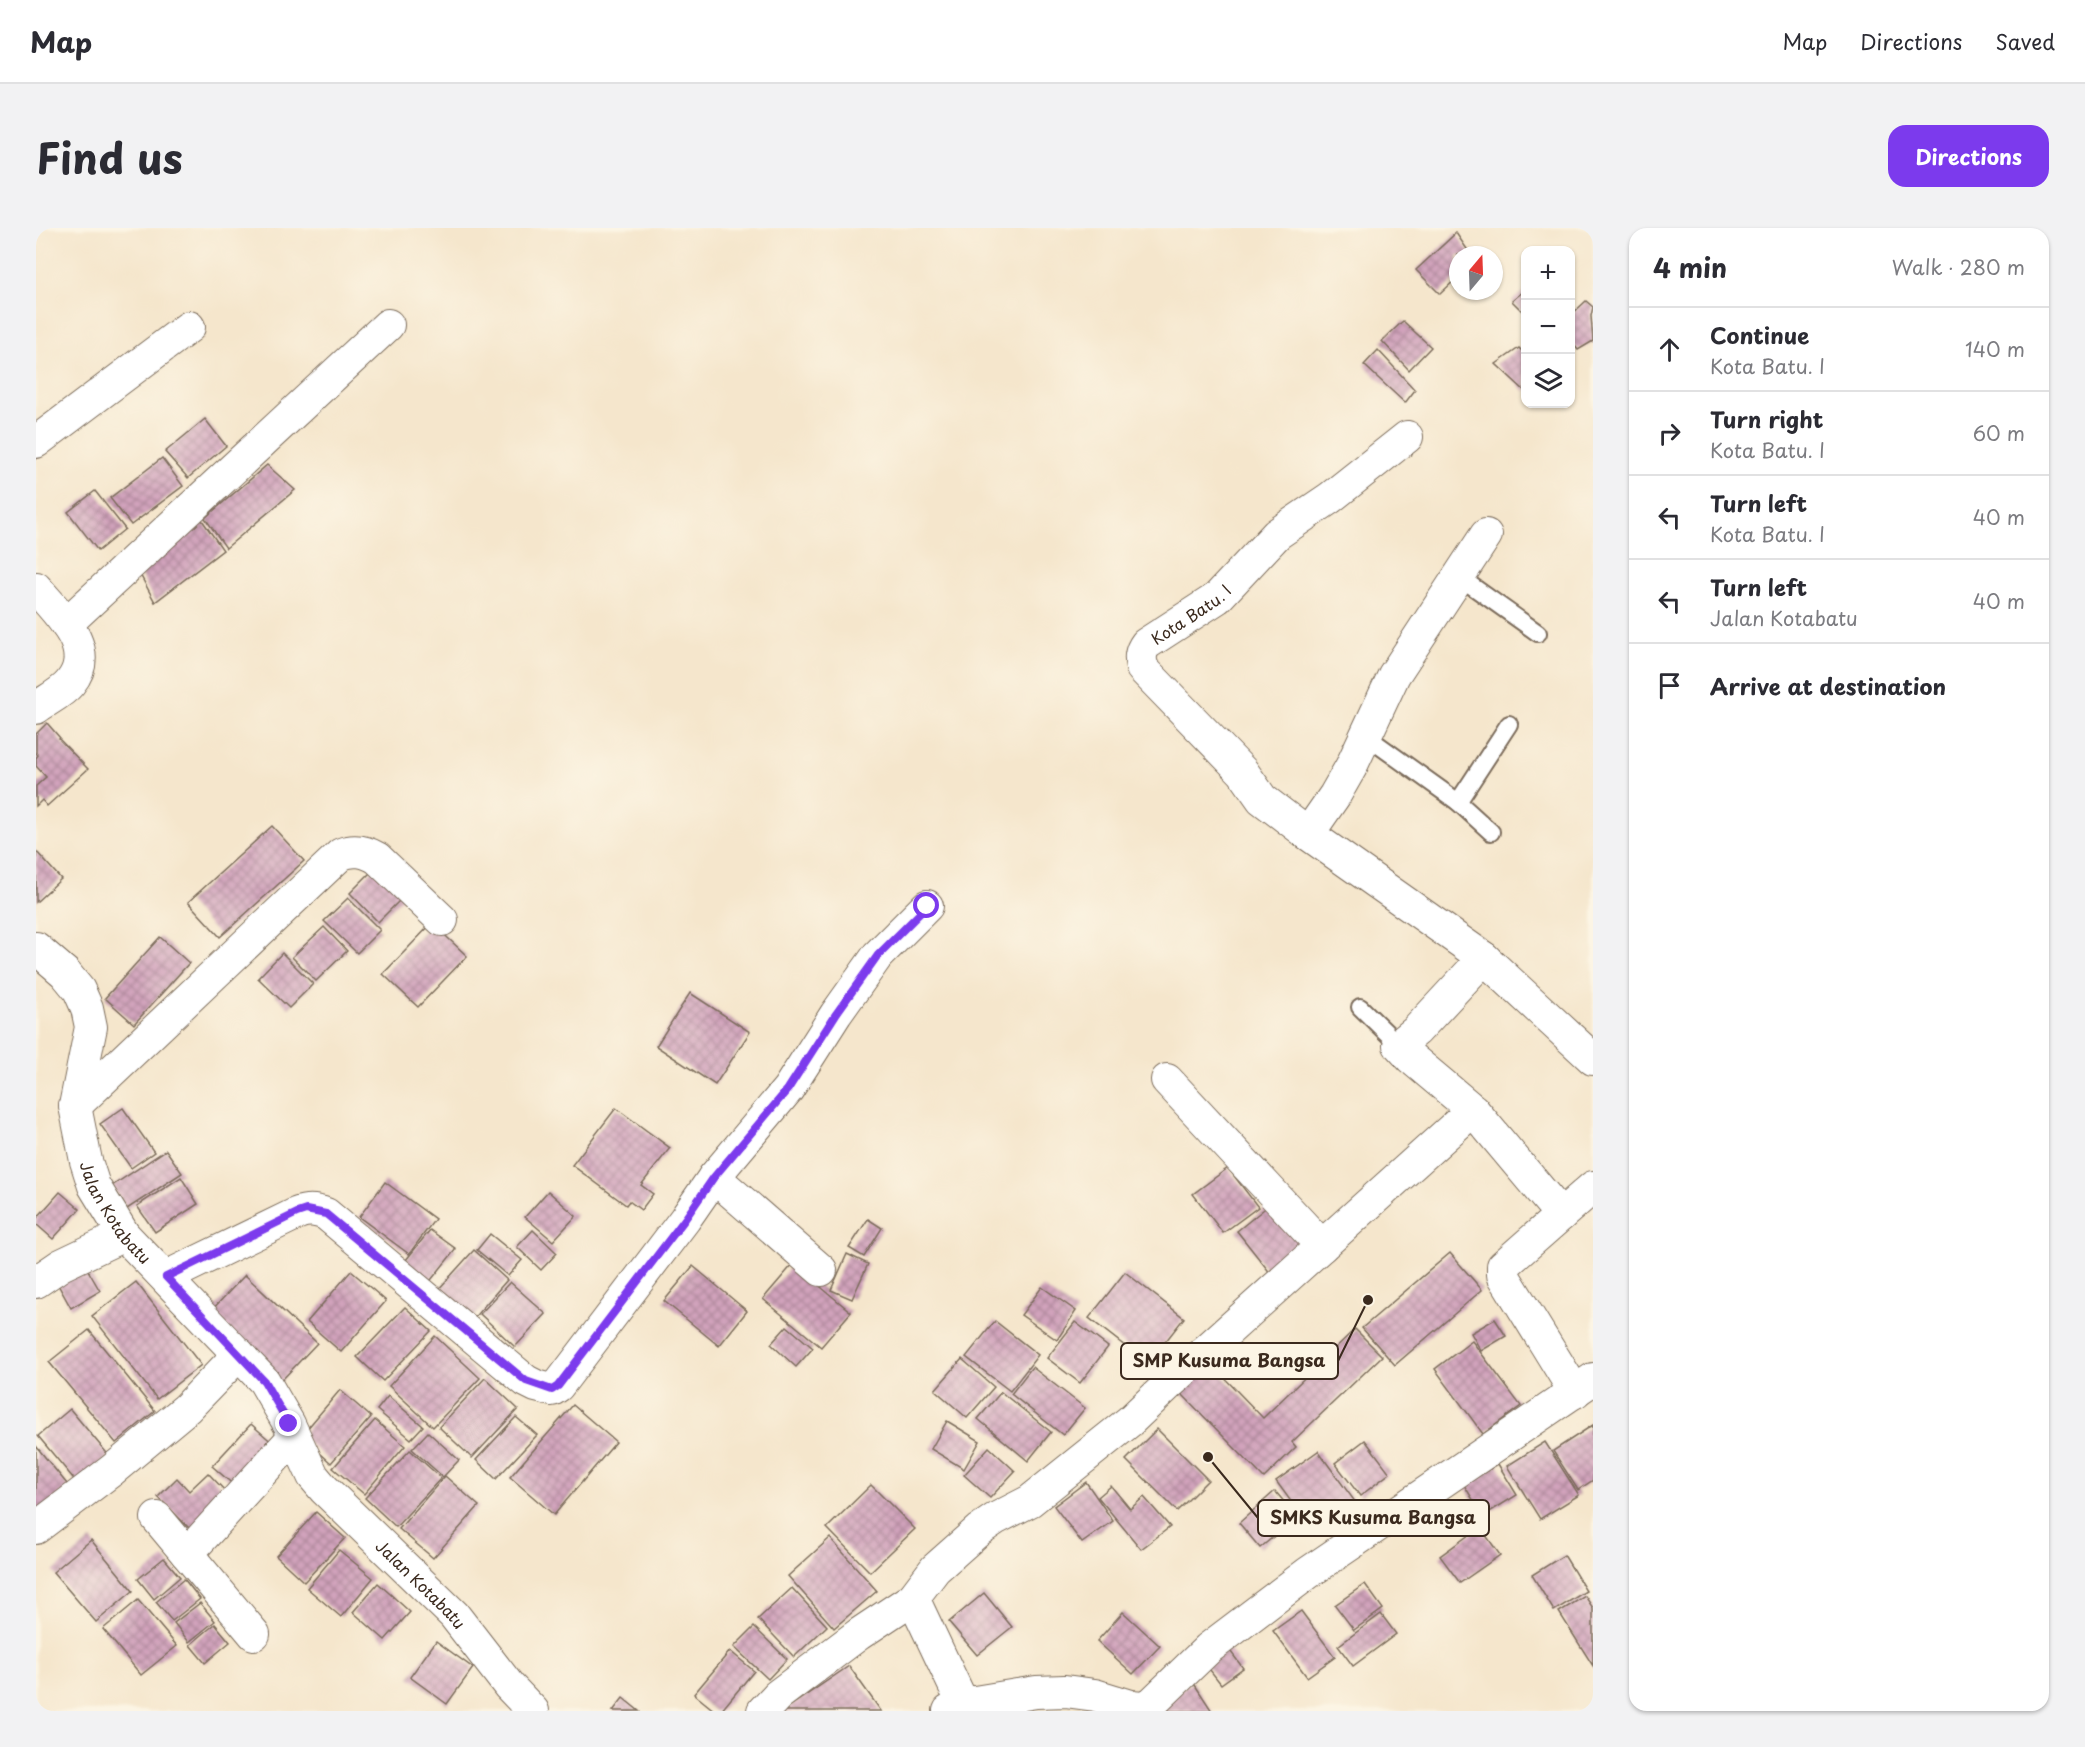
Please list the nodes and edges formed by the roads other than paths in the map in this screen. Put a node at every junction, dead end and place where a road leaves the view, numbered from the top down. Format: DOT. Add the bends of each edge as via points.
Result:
graph roads {
  1 [pos="388,325"];
  2 [pos="189,327"];
  3 [pos="1407,437"];
  4 [pos="36,442"];
  5 [pos="1486,535"];
  6 [pos="1458,576"];
  7 [pos="36,588"];
  8 [pos="66,624"];
  9 [pos="1538,633"];
  10 [pos="36,708"];
  11 [pos="1509,724"];
  12 [pos="1365,736"];
  13 [pos="1458,802"];
  14 [pos="1491,832"];
  15 [pos="1308,834"];
  16 [pos="927,906"];
  17 [pos="442,920"];
  18 [pos="36,948"];
  19 [pos="1484,958"];
  20 [pos="1360,1007"];
  21 [pos="1399,1045"];
  22 [pos="1593,1059"];
  23 [pos="1167,1080"];
  24 [pos="75,1106"];
  25 [pos="1473,1110"];
  26 [pos="714,1177"];
  27 [pos="1593,1187"];
  28 [pos="1561,1215"];
  29 [pos="124,1235"];
  30 [pos="1322,1246"];
  31 [pos="821,1270"];
  32 [pos="166,1277"];
  33 [pos="36,1282"];
  34 [pos="239,1354"];
  35 [pos="1584,1386"];
  36 [pos="294,1437"];
  37 [pos="158,1518"];
  38 [pos="36,1528"];
  39 [pos="187,1554"];
  40 [pos="912,1598"];
  41 [pos="254,1634"];
  42 [pos="956,1708"];
  43 [pos="533,1711"];
  44 [pos="763,1711"];
  1 -- 8 [label="street"];
  2 -- 4 [label="street"];
  3 -- 15 [label="street, Kota Batu. I" via="1278,534 1217,598 1141,651 1142,668 1243,772 1262,799"];
  5 -- 6 [label="street"];
  6 -- 9 [label="lane"];
  6 -- 12 [label="street" via="1394,675"];
  7 -- 8 [label="street"];
  8 -- 10 [label="street" via="81,652 79,669 69,685"];
  11 -- 13 [label="lane"];
  12 -- 13 [label="lane"];
  12 -- 15 [label="street" via="1335,795"];
  13 -- 14 [label="lane"];
  15 -- 19 [label="street"];
  16 -- 26 [label="street" via="878,955 788,1089"];
  17 -- 24 [label="street" via="377,858 355,851 341,854"];
  18 -- 24 [label="street, Jalan Kotabatu" via="65,973 87,1008 91,1027"];
  19 -- 21 [label="street"];
  19 -- 22 [label="street"];
  20 -- 21 [label="lane"];
  21 -- 25 [label="street"];
  23 -- 30 [label="street"];
  24 -- 29 [label="street, Jalan Kotabatu" via="94,1186"];
  25 -- 28 [label="street"];
  25 -- 30 [label="street"];
  26 -- 31 [label="street"];
  26 -- 32 [label="street" via="552,1390 526,1381 326,1214 306,1210 297,1213"];
  27 -- 28 [label="street"];
  28 -- 35 [label="street" via="1502,1270"];
  29 -- 32 [label="street, Jalan Kotabatu"];
  29 -- 33 [label="street" via="61,1265"];
  30 -- 40 [label="street" via="1130,1421 1030,1501 995,1519 962,1545 935,1569"];
  32 -- 34 [label="street, Jalan Kotabatu"];
  34 -- 36 [label="street, Jalan Kotabatu" via="264,1381"];
  34 -- 38 [label="street" via="187,1408"];
  35 -- 42 [label="street" via="1308,1573 1209,1648 1152,1703 1131,1706 1065,1691 1036,1692"];
  36 -- 39 [label="street"];
  36 -- 43 [label="street, Jalan Kotabatu" via="313,1476 324,1489 454,1615"];
  37 -- 39 [label="street"];
  39 -- 41 [label="street"];
  40 -- 42 [label="street"];
  40 -- 44 [label="street" via="787,1688"];
}
